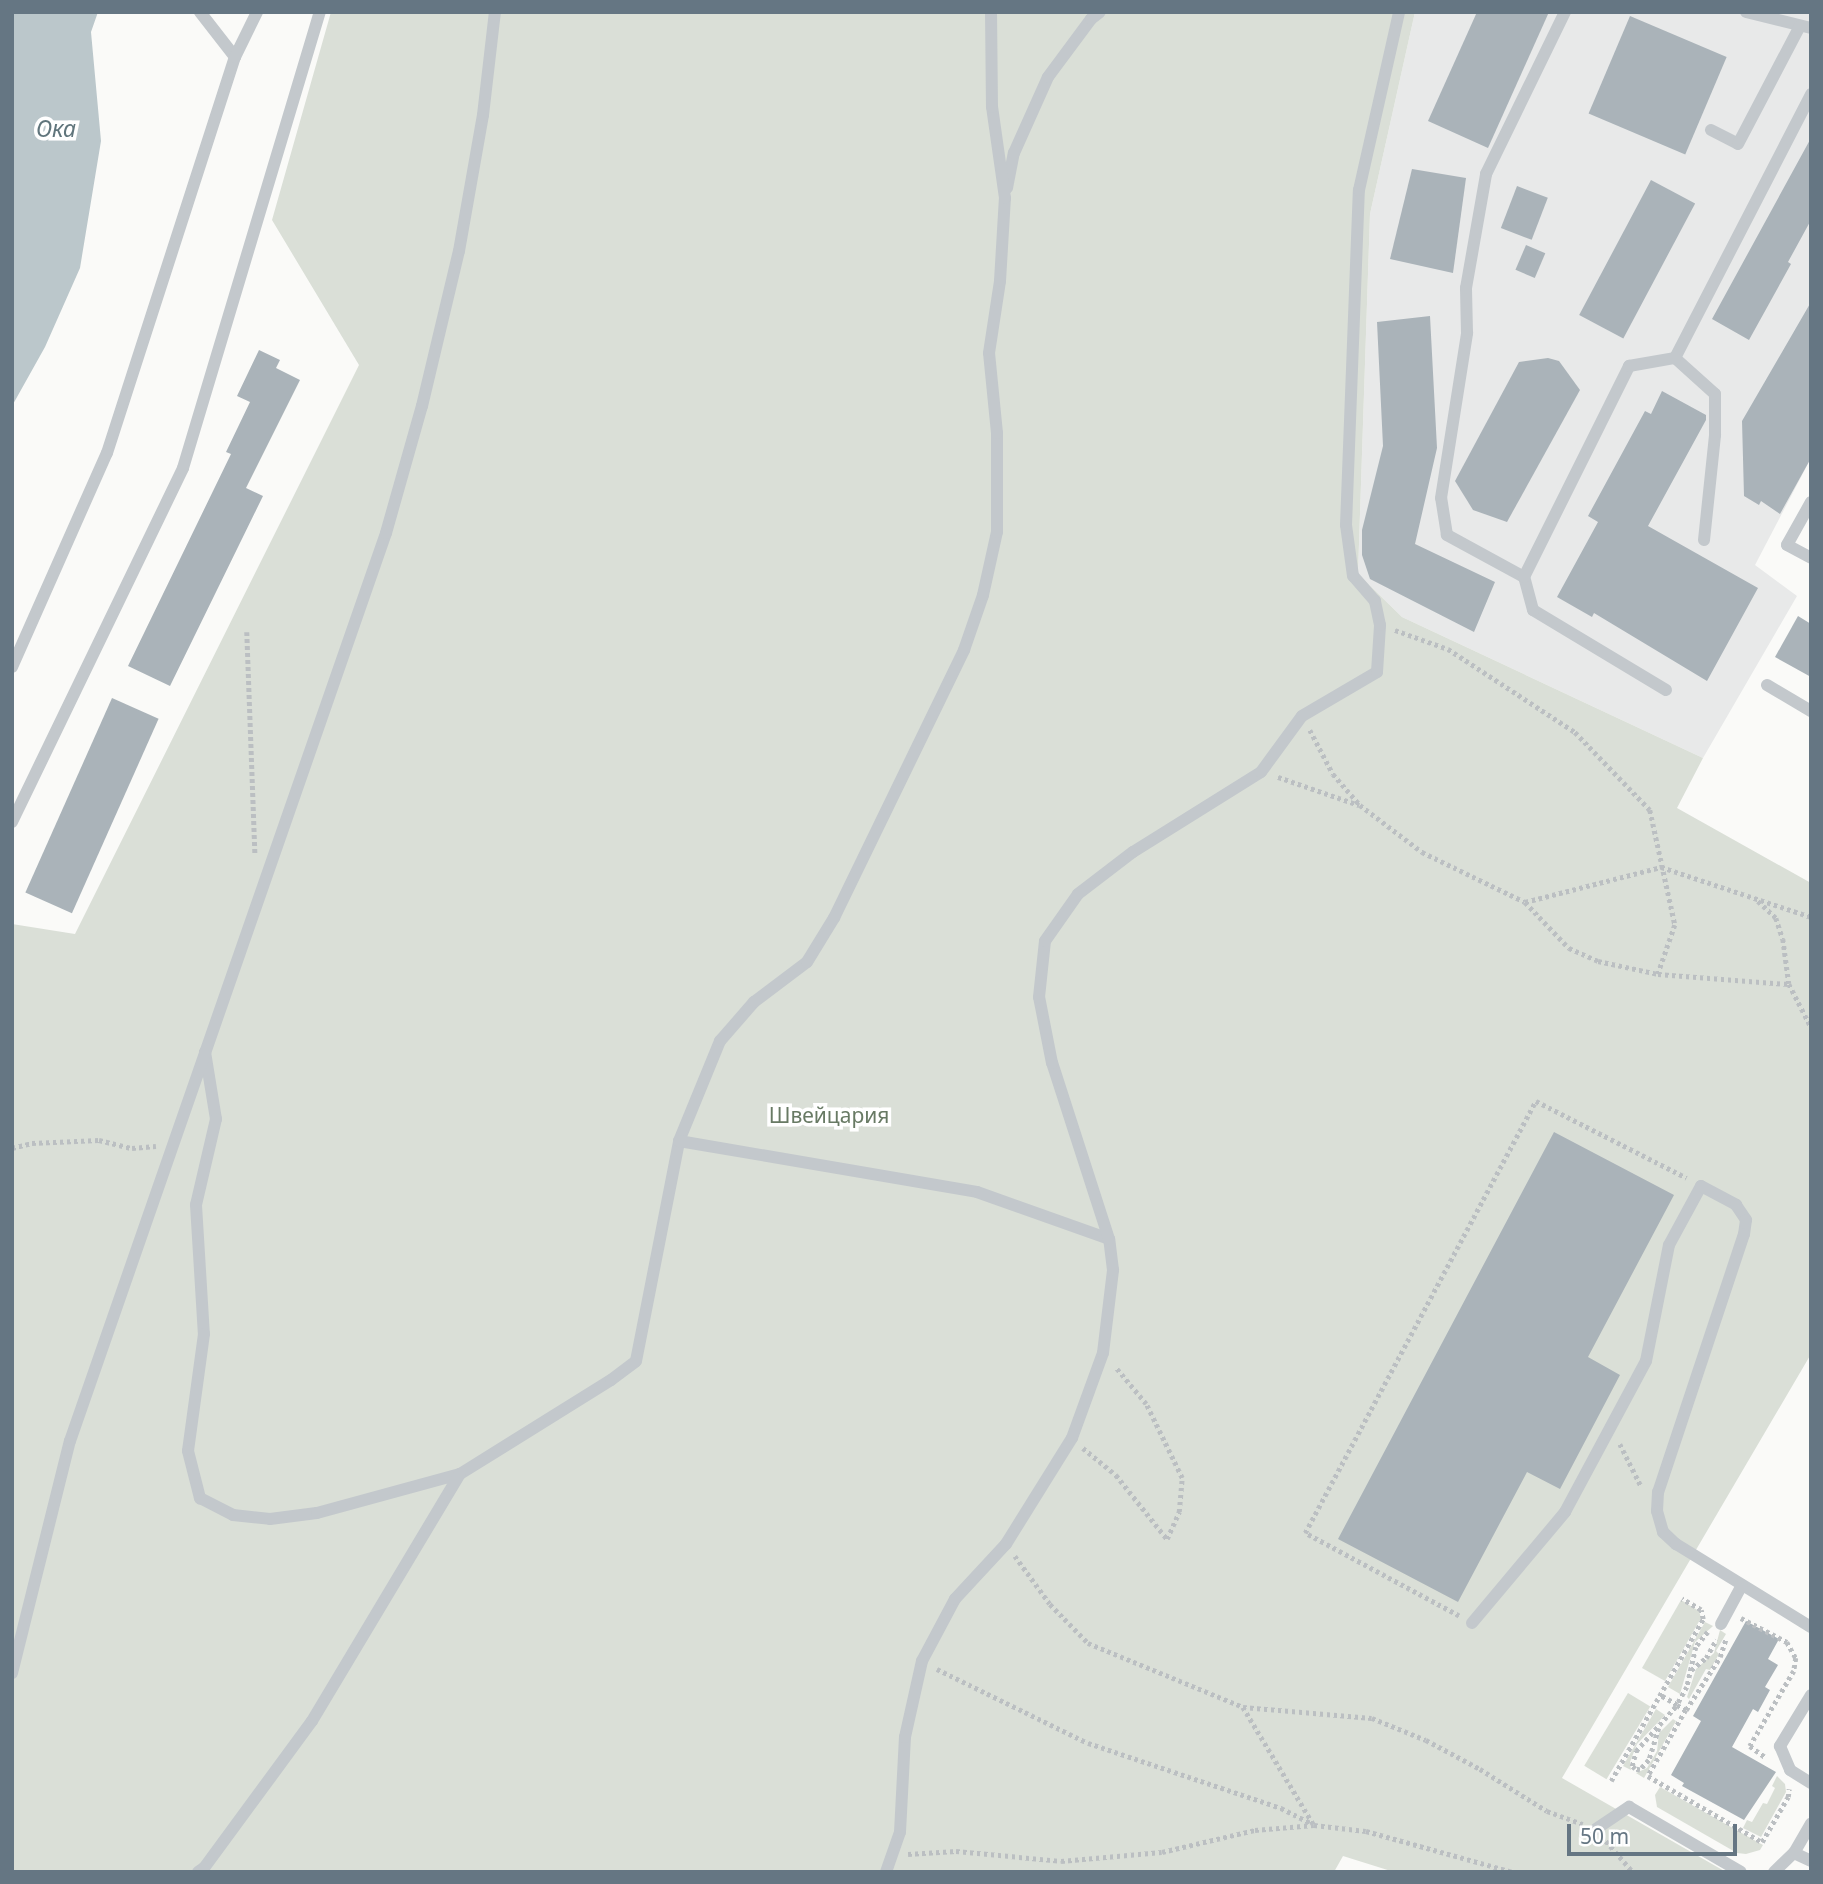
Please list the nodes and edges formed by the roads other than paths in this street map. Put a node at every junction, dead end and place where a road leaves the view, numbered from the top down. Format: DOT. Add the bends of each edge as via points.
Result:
graph roads {
  1 [pos="200,12"];
  2 [pos="257,12"];
  3 [pos="320,12"];
  4 [pos="495,12"];
  5 [pos="991,12"];
  6 [pos="1100,12"];
  7 [pos="1399,12"];
  8 [pos="1564,12"];
  9 [pos="1746,12"];
  10 [pos="1805,27"];
  11 [pos="235,57"];
  12 [pos="1811,94"];
  13 [pos="1711,130"];
  14 [pos="1005,198"];
  15 [pos="1675,358"];
  16 [pos="1811,502"];
  17 [pos="1704,540"];
  18 [pos="1811,558"];
  19 [pos="1524,577"];
  20 [pos="12,667"];
  21 [pos="1767,685"];
  22 [pos="1665,690"];
  23 [pos="1811,711"];
  24 [pos="12,822"];
  25 [pos="205,1052"];
  26 [pos="680,1141"];
  27 [pos="1110,1239"];
  28 [pos="460,1475"];
  29 [pos="1742,1585"];
  30 [pos="1472,1623"];
  31 [pos="1726,1627"];
  32 [pos="1811,1627"];
  33 [pos="12,1673"];
  34 [pos="1811,1695"];
  35 [pos="1811,1783"];
  36 [pos="1811,1824"];
  37 [pos="1596,1829"];
  38 [pos="1794,1853"];
  39 [pos="1811,1861"];
  40 [pos="198,1872"];
  41 [pos="886,1872"];
  42 [pos="1741,1872"];
  43 [pos="1774,1872"];
  1 -- 11 [label="lane"];
  2 -- 11 [label="lane"];
  3 -- 24 [label="lane" via="183,468"];
  4 -- 25 [label="lane" via="484,115 459,251 422,405 386,533"];
  5 -- 14 [label="lane" via="992,107"];
  6 -- 14 [label="lane" via="1048,77 1014,153"];
  7 -- 27 [label="lane" via="1359,190 1346,524 1353,576 1375,601 1380,625 1377,672 1302,716 1261,772 1133,852 1078,894 1045,941 1038,997 1052,1062"];
  8 -- 19 [label="lane" via="1486,174 1466,288 1467,333 1441,498 1447,535"];
  9 -- 10 [label="lane"];
  10 -- 13 [label="lane" via="1738,144"];
  11 -- 20 [label="lane" via="107,453"];
  12 -- 15 [label="lane"];
  14 -- 26 [label="lane" via="1000,281 989,353 997,433 997,532 983,595 964,650 834,918 807,962 754,1002 720,1041"];
  15 -- 17 [label="lane" via="1715,394"];
  15 -- 19 [label="lane" via="1629,366"];
  16 -- 18 [label="lane" via="1787,545"];
  19 -- 22 [label="lane" via="1534,610"];
  21 -- 23 [label="lane"];
  25 -- 28 [label="lane" via="216,1119 196,1205 204,1334 188,1451 200,1498 233,1515 270,1519 317,1513"];
  25 -- 33 [label="lane" via="70,1441"];
  26 -- 27 [label="lane" via="977,1192"];
  26 -- 28 [label="lane" via="636,1361"];
  27 -- 41 [label="lane" via="1113,1270 1103,1353 1072,1438 1006,1544 956,1599 922,1661 905,1737 900,1832"];
  28 -- 40 [label="lane" via="312,1721"];
  29 -- 30 [label="lane" via="1676,1544 1663,1532 1657,1510 1658,1492 1746,1220 1736,1205 1701,1186 1669,1245 1646,1361 1565,1512"];
  29 -- 31 [label="lane"];
  29 -- 32 [label="lane"];
  34 -- 35 [label="lane" via="1780,1746 1790,1770"];
  36 -- 38 [label="lane"];
  37 -- 42 [label="lane" via="1629,1807"];
  38 -- 39 [label="lane"];
  38 -- 43 [label="lane"];
}
